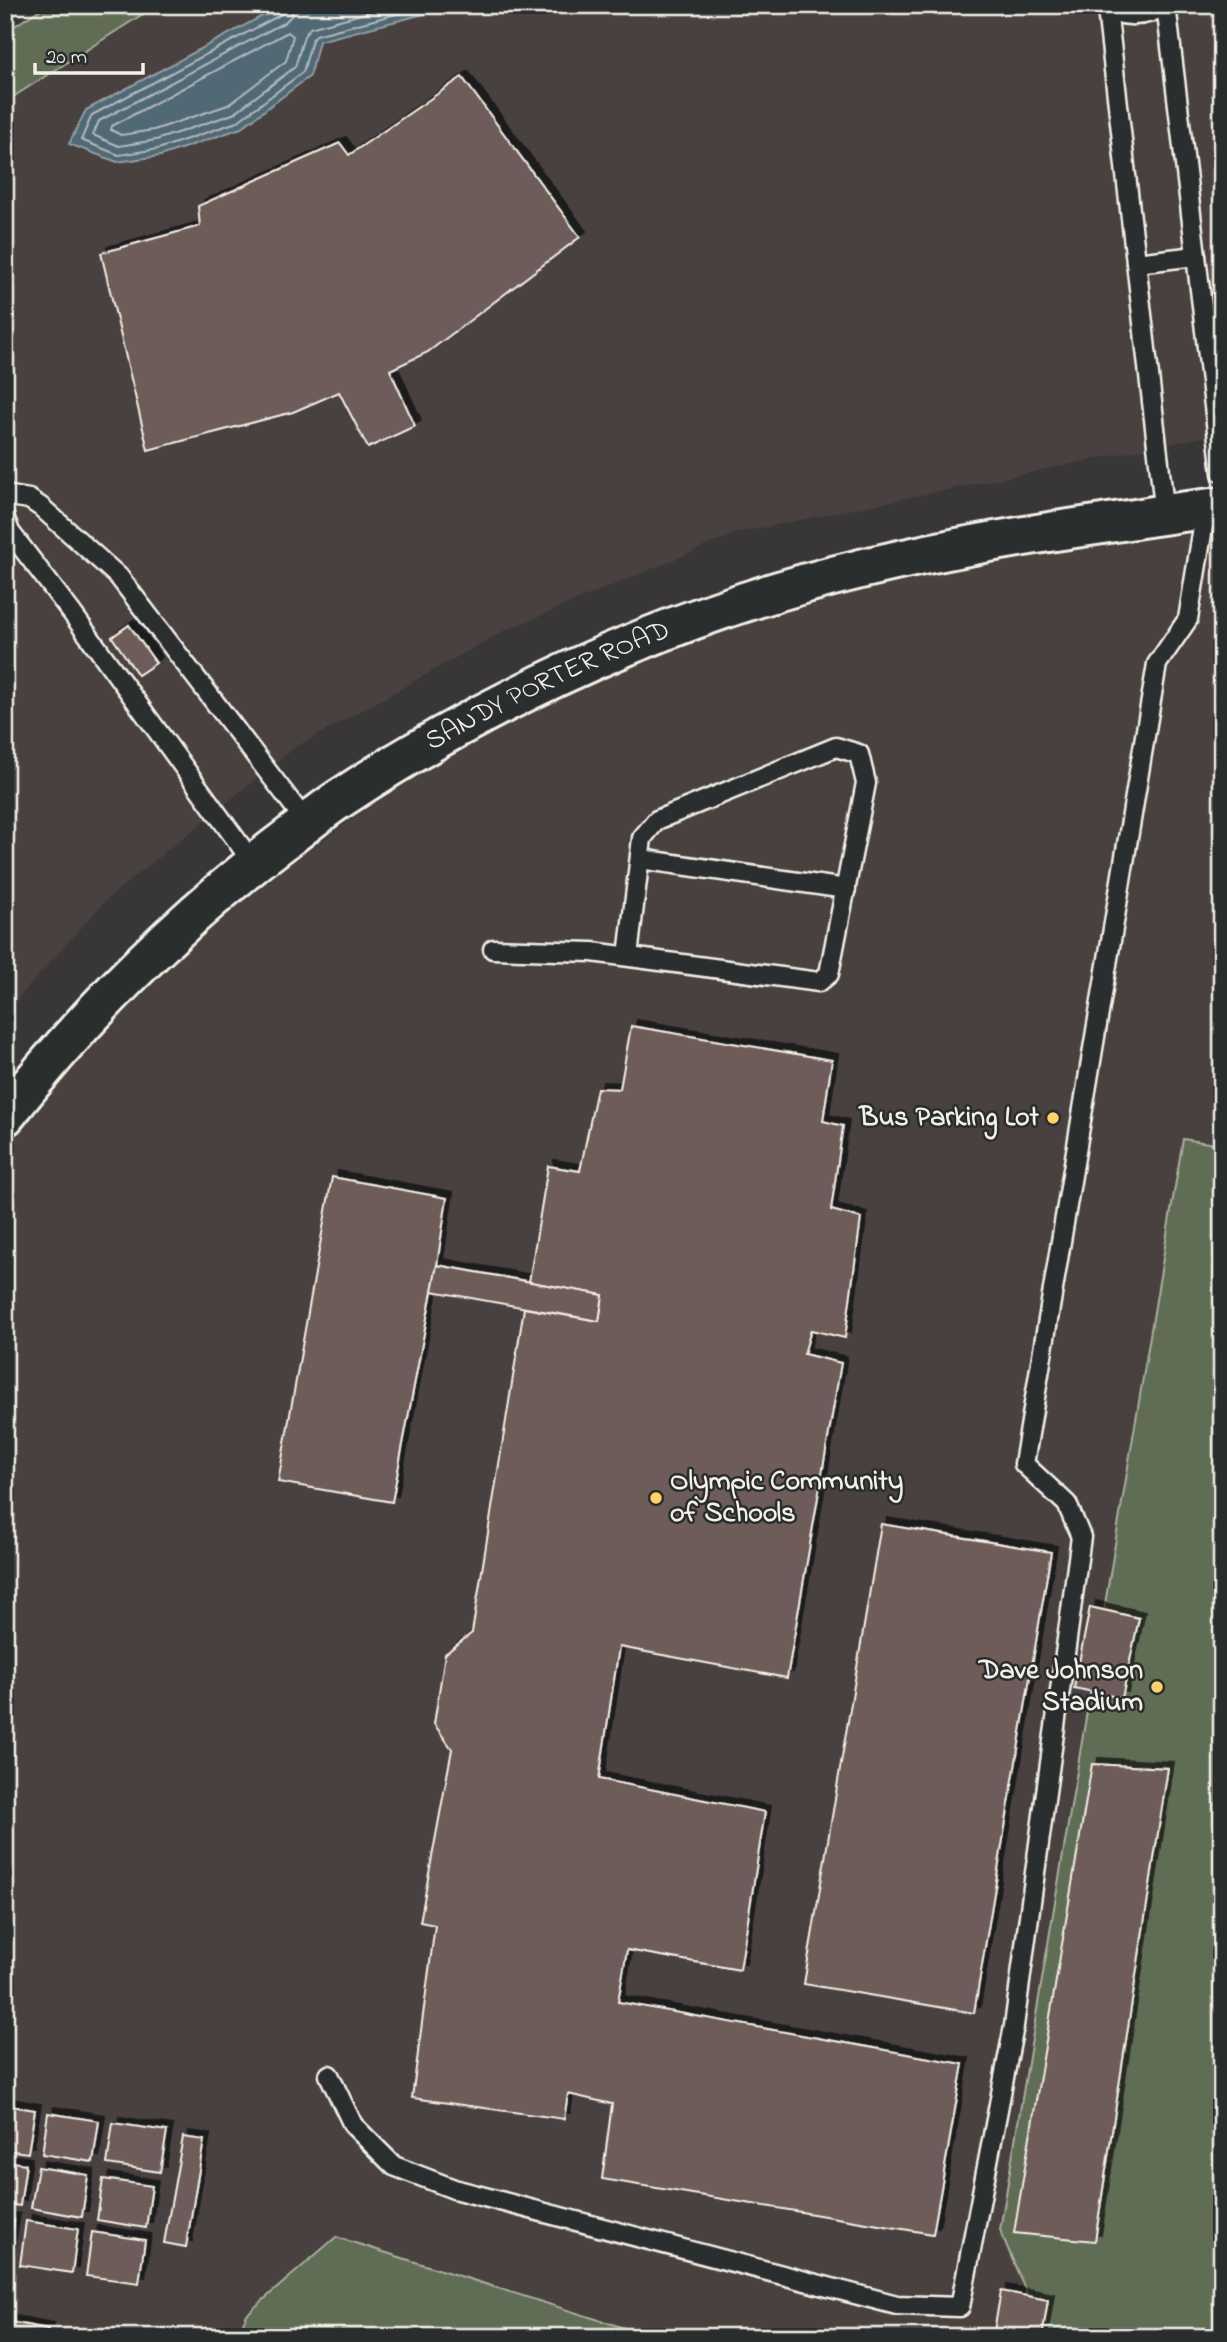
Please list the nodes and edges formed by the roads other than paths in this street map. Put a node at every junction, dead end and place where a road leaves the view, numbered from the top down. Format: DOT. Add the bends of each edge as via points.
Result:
graph roads {
  1 [pos="1165,5"];
  2 [pos="1105,7"];
  3 [pos="1196,256"];
  4 [pos="1136,263"];
  5 [pos="1222,473"];
  6 [pos="5,495"];
  7 [pos="1214,508"];
  8 [pos="1165,514"];
  9 [pos="5,519"];
  10 [pos="307,823"];
  11 [pos="640,859"];
  12 [pos="253,863"];
  13 [pos="846,889"];
  14 [pos="493,949"];
  15 [pos="628,956"];
  16 [pos="5,1116"];
  17 [pos="329,2075"];
  1 -- 2 [label="lane" via="1142,15 1124,15"];
  1 -- 3 [label="lane"];
  2 -- 4 [label="lane"];
  3 -- 4 [label="lane"];
  3 -- 5 [label="lane"];
  4 -- 8 [label="lane"];
  6 -- 10 [label="lane" via="29,499 41,507 119,577"];
  7 -- 8 [label="street, SANDY PORTER ROAD"];
  7 -- 17 [label="lane" via="1188,619 1157,664 1024,1464 1067,1504 1081,1537 1014,2026 960,2307 897,2305 454,2189 394,2166 353,2125"];
  8 -- 10 [label="street, SANDY PORTER ROAD" via="912,557 780,591 683,624 579,667 450,731"];
  9 -- 12 [label="lane" via="10,532"];
  10 -- 12 [label="street, SANDY PORTER ROAD"];
  11 -- 13 [label="lane"];
  11 -- 13 [label="lane" via="642,838 657,820 836,747 859,754 866,783"];
  11 -- 15 [label="lane"];
  12 -- 16 [label="street, SANDY PORTER ROAD" via="178,927 103,1001"];
  13 -- 15 [label="lane" via="829,974 819,982"];
  14 -- 15 [label="lane"];
}
